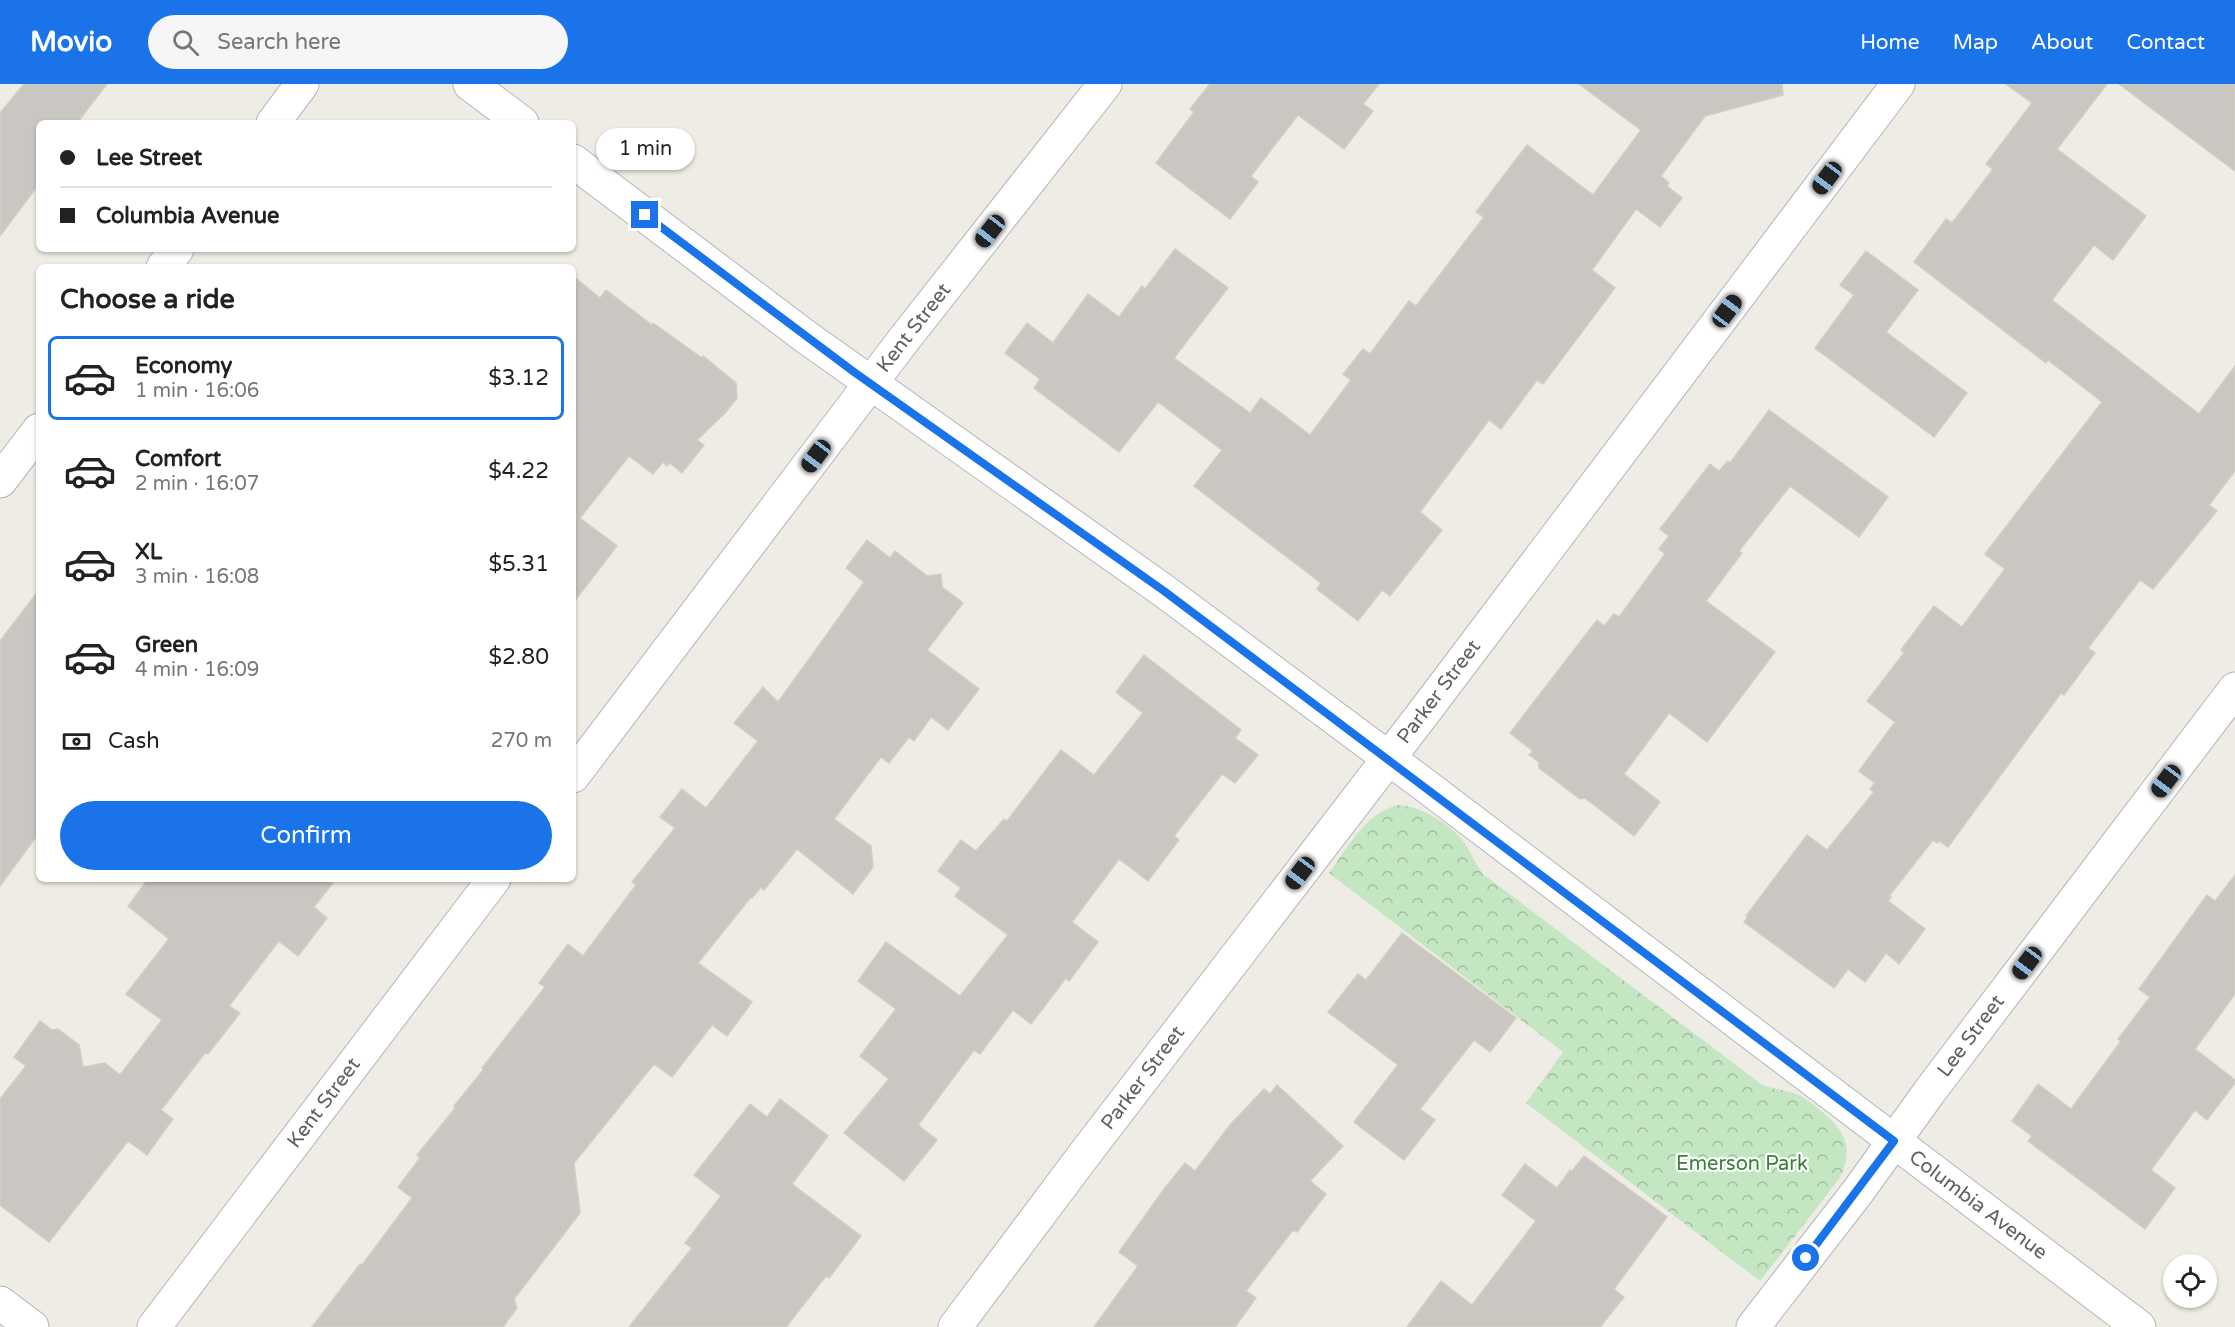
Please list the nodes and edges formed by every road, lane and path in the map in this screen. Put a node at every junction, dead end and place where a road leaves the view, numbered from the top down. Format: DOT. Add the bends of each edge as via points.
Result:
graph roads {
  1 [pos="302,84"];
  2 [pos="470,84"];
  3 [pos="1105,84"];
  4 [pos="1898,84"];
  5 [pos="275,120"];
  6 [pos="518,120"];
  7 [pos="576,163"];
  8 [pos="175,252"];
  9 [pos="165,264"];
  10 [pos="870,384"];
  11 [pos="36,434"];
  12 [pos="0,481"];
  13 [pos="2235,689"];
  14 [pos="1389,758"];
  15 [pos="576,772"];
  16 [pos="492,882"];
  17 [pos="1894,1141"];
  18 [pos="0,1303"];
  19 [pos="32,1327"];
  20 [pos="154,1327"];
  21 [pos="955,1327"];
  22 [pos="1753,1327"];
  23 [pos="2139,1327"];
  1 -- 5 [label="street"];
  2 -- 6 [label="street"];
  3 -- 10 [label="street, Kent Street"];
  4 -- 14 [label="street, Parker Street"];
  7 -- 10 [label="street, Columbia Avenue"];
  8 -- 9 [label="street"];
  10 -- 14 [label="street, Columbia Avenue" via="1117,556"];
  10 -- 15 [label="street, Kent Street"];
  11 -- 12 [label="street"];
  13 -- 17 [label="street, Lee Street"];
  14 -- 17 [label="street, Columbia Avenue"];
  14 -- 21 [label="street, Parker Street"];
  16 -- 20 [label="street, Kent Street"];
  17 -- 22 [label="street, Lee Street"];
  17 -- 23 [label="street, Columbia Avenue"];
  18 -- 19 [label="street"];
}
